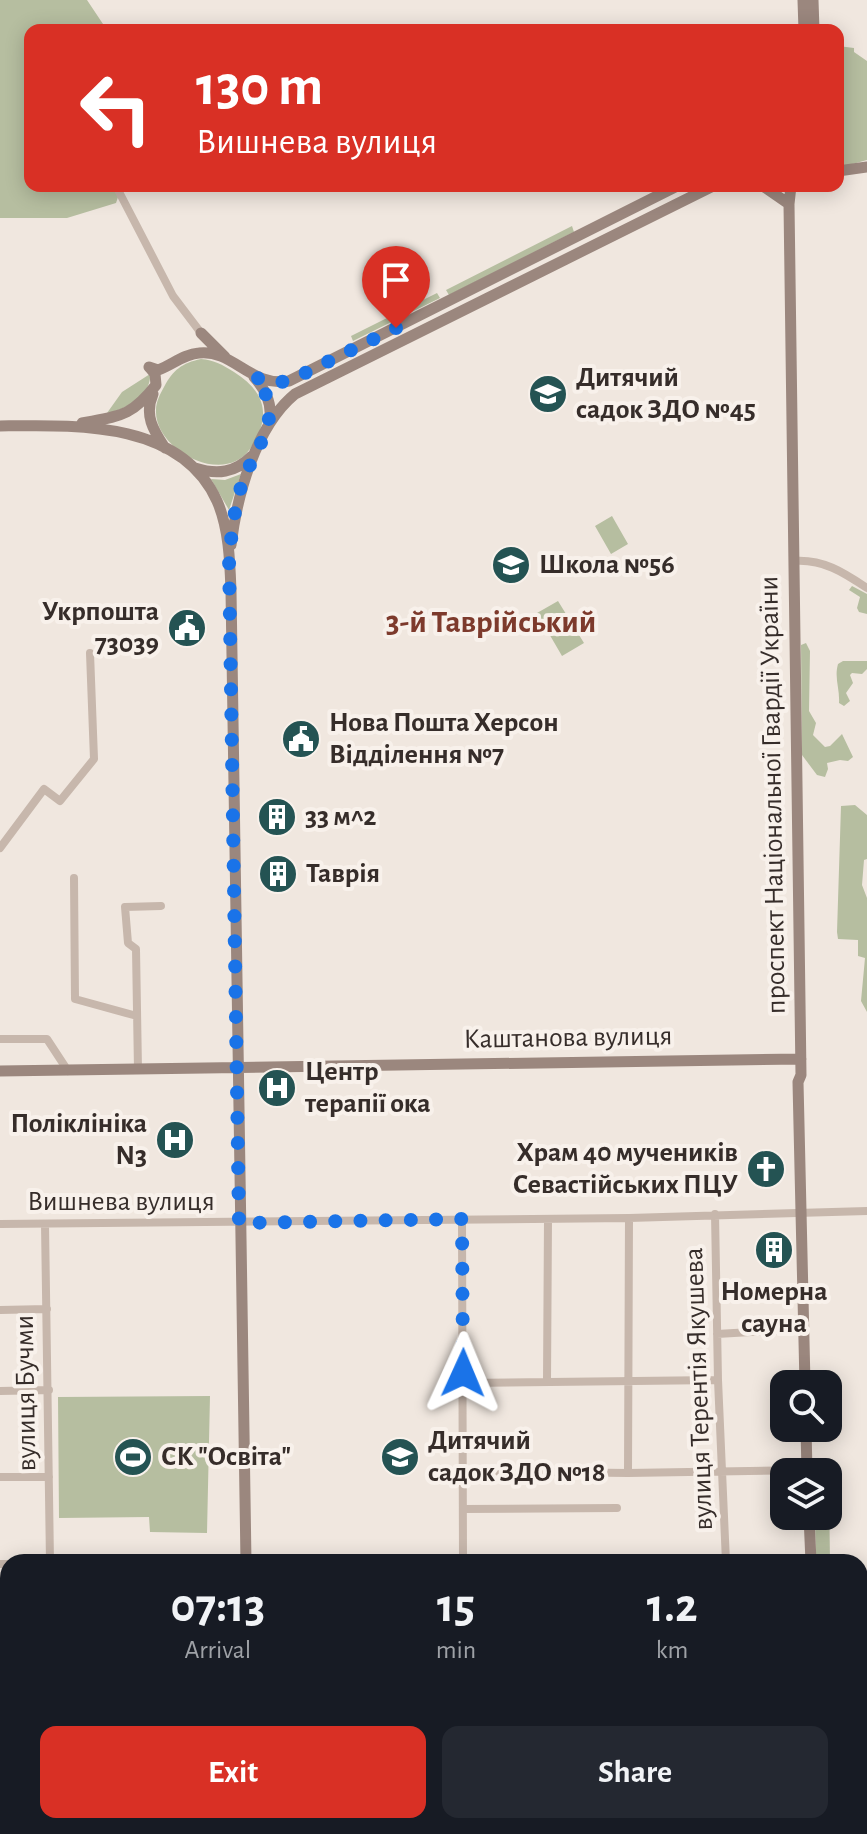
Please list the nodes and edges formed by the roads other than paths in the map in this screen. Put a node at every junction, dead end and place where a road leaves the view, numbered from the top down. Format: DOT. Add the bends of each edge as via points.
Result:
graph roads {
  1 [pos="803,0"];
  2 [pos="813,0"];
  3 [pos="804,24"];
  4 [pos="814,24"];
  5 [pos="867,167"];
  6 [pos="844,170"];
  7 [pos="119,192"];
  8 [pos="665,192"];
  9 [pos="690,192"];
  10 [pos="701,192"];
  11 [pos="772,192"];
  12 [pos="782,192"];
  13 [pos="790,192"];
  14 [pos="789,204"];
  15 [pos="665,211"];
  16 [pos="512,268"];
  17 [pos="445,320"];
  18 [pos="201,333"];
  19 [pos="371,341"];
  20 [pos="197,353"];
  21 [pos="228,360"];
  22 [pos="254,377"];
  23 [pos="156,385"];
  24 [pos="70,425"];
  25 [pos="0,426"];
  26 [pos="267,431"];
  27 [pos="165,448"];
  28 [pos="259,448"];
  29 [pos="194,468"];
  30 [pos="229,557"];
  31 [pos="794,561"];
  32 [pos="867,588"];
  33 [pos="90,653"];
  34 [pos="0,848"];
  35 [pos="74,878"];
  36 [pos="161,906"];
  37 [pos="137,1016"];
  38 [pos="0,1039"];
  39 [pos="801,1059"];
  40 [pos="238,1066"];
  41 [pos="138,1070"];
  42 [pos="0,1071"];
  43 [pos="68,1071"];
  44 [pos="867,1211"];
  45 [pos="802,1212"];
  46 [pos="715,1214"];
  47 [pos="629,1218"];
  48 [pos="462,1219"];
  49 [pos="548,1219"];
  50 [pos="239,1223"];
  51 [pos="0,1224"];
  52 [pos="45,1224"];
  53 [pos="47,1309"];
  54 [pos="0,1310"];
  55 [pos="804,1329"];
  56 [pos="717,1334"];
  57 [pos="805,1370"];
  58 [pos="718,1380"];
  59 [pos="547,1381"];
  60 [pos="630,1382"];
  61 [pos="463,1383"];
  62 [pos="49,1390"];
  63 [pos="0,1391"];
  64 [pos="464,1471"];
  65 [pos="721,1471"];
  66 [pos="770,1471"];
  67 [pos="628,1473"];
  68 [pos="0,1477"];
  69 [pos="49,1477"];
  70 [pos="617,1508"];
  71 [pos="463,1509"];
  72 [pos="810,1530"];
  73 [pos="50,1554"];
  74 [pos="246,1554"];
  75 [pos="463,1554"];
  76 [pos="726,1554"];
  77 [pos="811,1554"];
  1 -- 3 [label="street"];
  2 -- 4 [label="street"];
  5 -- 6 [label="street"];
  7 -- 18 [label="street" via="173,296"];
  8 -- 16 [label="street"];
  9 -- 15 [label="street"];
  10 -- 15 [label="street"];
  11 -- 14 [label="street"];
  12 -- 14 [label="street"];
  13 -- 14 [label="street, проспект Національної Гвардії України"];
  14 -- 31 [label="street, проспект Національної Гвардії України"];
  15 -- 17 [label="street"];
  16 -- 17 [label="street" via="502,283 451,308"];
  16 -- 19 [label="street"];
  17 -- 19 [label="street" via="434,317 380,344"];
  17 -- 26 [label="street" via="295,394"];
  18 -- 20 [label="street" via="205,344"];
  18 -- 21 [label="street"];
  19 -- 22 [label="street" via="289,381"];
  20 -- 21 [label="street"];
  20 -- 23 [label="street" via="158,370 149,367"];
  21 -- 22 [label="street"];
  22 -- 26 [label="street" via="269,401"];
  23 -- 24 [label="street" via="124,415"];
  23 -- 27 [label="street" via="149,416"];
  24 -- 25 [label="street"];
  24 -- 27 [label="street" via="124,432"];
  26 -- 28 [label="street"];
  27 -- 29 [label="street"];
  28 -- 29 [label="street" via="235,469 221,473"];
  28 -- 30 [label="street" via="235,508"];
  29 -- 30 [label="street" via="219,504"];
  30 -- 40 [label="street"];
  31 -- 32 [label="street" via="816,560"];
  31 -- 39 [label="street, проспект Національної Гвардії України"];
  33 -- 34 [label="street" via="94,759 60,801 44,789"];
  35 -- 37 [label="street" via="75,999"];
  36 -- 37 [label="street" via="125,907 128,943 136,949"];
  37 -- 41 [label="street"];
  38 -- 43 [label="street" via="47,1039"];
  39 -- 40 [label="street, Каштанова вулиця"];
  39 -- 45 [label="street, проспект Національної Гвардії України"];
  40 -- 41 [label="street, Каштанова вулиця"];
  40 -- 50 [label="street"];
  41 -- 43 [label="street, Каштанова вулиця"];
  42 -- 43 [label="street, Каштанова вулиця"];
  44 -- 45 [label="street, Вишнева вулиця"];
  45 -- 46 [label="street, Вишнева вулиця"];
  45 -- 55 [label="street, проспект Національної Гвардії України"];
  46 -- 47 [label="street, Вишнева вулиця"];
  46 -- 56 [label="street, вулиця Терентія Якушева"];
  47 -- 49 [label="street, Вишнева вулиця"];
  47 -- 60 [label="street"];
  48 -- 49 [label="street, Вишнева вулиця"];
  48 -- 50 [label="street, Вишнева вулиця"];
  48 -- 61 [label="street"];
  49 -- 59 [label="street"];
  50 -- 52 [label="street, Вишнева вулиця"];
  50 -- 74 [label="street"];
  51 -- 52 [label="street, Вишнева вулиця"];
  52 -- 53 [label="street, вулиця Бучми"];
  53 -- 54 [label="street"];
  53 -- 62 [label="street, вулиця Бучми"];
  55 -- 56 [label="street"];
  55 -- 57 [label="street, проспект Національної Гвардії України"];
  56 -- 58 [label="street, вулиця Терентія Якушева"];
  58 -- 60 [label="street"];
  58 -- 65 [label="street, вулиця Терентія Якушева"];
  59 -- 60 [label="street"];
  59 -- 61 [label="street"];
  60 -- 67 [label="street"];
  61 -- 64 [label="street"];
  62 -- 63 [label="street"];
  62 -- 69 [label="street, вулиця Бучми"];
  64 -- 67 [label="street"];
  64 -- 71 [label="street"];
  65 -- 66 [label="street"];
  65 -- 67 [label="street"];
  65 -- 76 [label="street, вулиця Терентія Якушева"];
  68 -- 69 [label="street"];
  69 -- 73 [label="street, вулиця Бучми"];
  70 -- 71 [label="street"];
  71 -- 75 [label="street"];
  72 -- 77 [label="street"];
}
